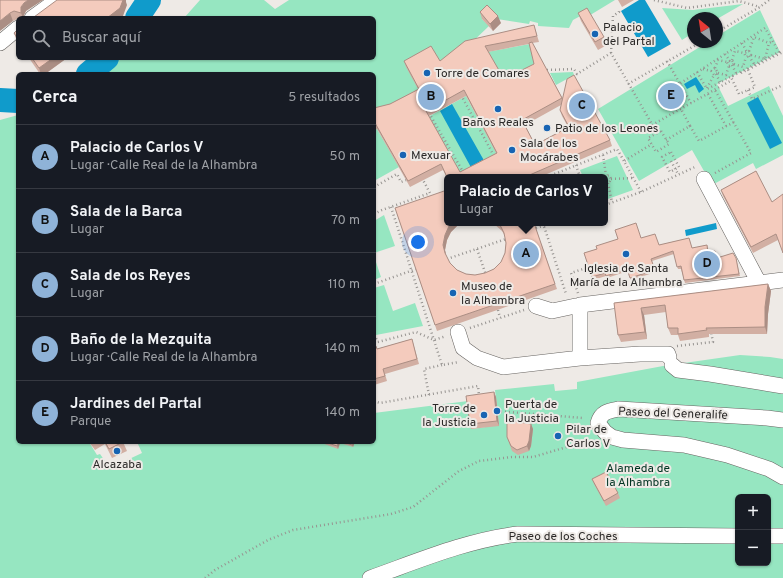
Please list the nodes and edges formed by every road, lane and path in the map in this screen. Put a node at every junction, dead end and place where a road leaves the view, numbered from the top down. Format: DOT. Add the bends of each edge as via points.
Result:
graph roads {
  1 [pos="654,0"];
  2 [pos="769,0"];
  3 [pos="49,2"];
  4 [pos="760,7"];
  5 [pos="619,9"];
  6 [pos="34,16"];
  7 [pos="723,29"];
  8 [pos="16,30"];
  9 [pos="753,37"];
  10 [pos="771,42"];
  11 [pos="0,43"];
  12 [pos="742,43"];
  13 [pos="691,48"];
  14 [pos="734,49"];
  15 [pos="747,52"];
  16 [pos="783,52"];
  17 [pos="611,53"];
  18 [pos="725,54"];
  19 [pos="749,56"];
  20 [pos="765,59"];
  21 [pos="718,60"];
  22 [pos="668,61"];
  23 [pos="730,61"];
  24 [pos="710,64"];
  25 [pos="754,64"];
  26 [pos="732,65"];
  27 [pos="745,68"];
  28 [pos="703,69"];
  29 [pos="547,70"];
  30 [pos="713,70"];
  31 [pos="697,72"];
  32 [pos="736,73"];
  33 [pos="716,74"];
  34 [pos="726,77"];
  35 [pos="732,80"];
  36 [pos="720,82"];
  37 [pos="680,83"];
  38 [pos="628,84"];
  39 [pos="783,85"];
  40 [pos="707,89"];
  41 [pos="715,90"];
  42 [pos="748,90"];
  43 [pos="667,92"];
  44 [pos="708,94"];
  45 [pos="455,96"];
  46 [pos="691,104"];
  47 [pos="433,109"];
  48 [pos="681,109"];
  49 [pos="734,122"];
  50 [pos="652,125"];
  51 [pos="690,126"];
  52 [pos="726,126"];
  53 [pos="657,133"];
  54 [pos="666,140"];
  55 [pos="652,144"];
  56 [pos="663,148"];
  57 [pos="603,155"];
  58 [pos="667,155"];
  59 [pos="624,160"];
  60 [pos="671,161"];
  61 [pos="498,163"];
  62 [pos="576,165"];
  63 [pos="675,169"];
  64 [pos="464,174"];
  65 [pos="554,174"];
  66 [pos="579,174"];
  67 [pos="605,174"];
  68 [pos="678,174"];
  69 [pos="608,177"];
  70 [pos="633,178"];
  71 [pos="611,179"];
  72 [pos="704,179"];
  73 [pos="406,180"];
  74 [pos="423,180"];
  75 [pos="608,182"];
  76 [pos="376,186"];
  77 [pos="608,187"];
  78 [pos="641,192"];
  79 [pos="612,202"];
  80 [pos="608,204"];
  81 [pos="391,207"];
  82 [pos="376,213"];
  83 [pos="540,226"];
  84 [pos="544,226"];
  85 [pos="536,228"];
  86 [pos="506,239"];
  87 [pos="477,249"];
  88 [pos="447,259"];
  89 [pos="589,267"];
  90 [pos="416,269"];
  91 [pos="412,271"];
  92 [pos="487,279"];
  93 [pos="783,280"];
  94 [pos="376,283"];
  95 [pos="759,283"];
  96 [pos="576,288"];
  97 [pos="567,294"];
  98 [pos="580,305"];
  99 [pos="536,306"];
  100 [pos="498,310"];
  101 [pos="500,318"];
  102 [pos="458,332"];
  103 [pos="434,340"];
  104 [pos="376,343"];
  105 [pos="477,358"];
  106 [pos="580,358"];
  107 [pos="442,365"];
  108 [pos="783,386"];
  109 [pos="429,395"];
  110 [pos="480,399"];
  111 [pos="376,402"];
  112 [pos="497,411"];
  113 [pos="583,418"];
  114 [pos="783,420"];
  115 [pos="600,439"];
  116 [pos="783,477"];
  117 [pos="735,536"];
  118 [pos="771,536"];
  119 [pos="783,536"];
  120 [pos="205,578"];
  121 [pos="370,578"];
  1 -- 4 [label="path" via="687,8 739,2"];
  2 -- 4 [label="path"];
  3 -- 6 [label="street"];
  4 -- 7 [label="path"];
  5 -- 17 [label="path" via="613,16"];
  8 -- 11 [label="street"];
  9 -- 10 [label="path"];
  9 -- 10 [label="path" via="765,28"];
  9 -- 12 [label="path"];
  9 -- 15 [label="path"];
  10 -- 20 [label="path"];
  10 -- 20 [label="path" via="778,52"];
  12 -- 14 [label="path"];
  12 -- 15 [label="path"];
  13 -- 22 [label="path"];
  14 -- 15 [label="path"];
  14 -- 18 [label="path"];
  14 -- 23 [label="path"];
  15 -- 19 [label="path"];
  15 -- 19 [label="path"];
  16 -- 27 [label="path"];
  17 -- 29 [label="path" via="577,74 574,69"];
  17 -- 38 [label="path"];
  18 -- 21 [label="path"];
  18 -- 23 [label="path"];
  19 -- 20 [label="path"];
  19 -- 25 [label="path"];
  19 -- 27 [label="path"];
  20 -- 25 [label="path"];
  21 -- 23 [label="path"];
  21 -- 24 [label="path"];
  21 -- 30 [label="path"];
  22 -- 37 [label="path"];
  22 -- 38 [label="path"];
  23 -- 26 [label="path"];
  23 -- 26 [label="path"];
  24 -- 28 [label="path"];
  24 -- 30 [label="path"];
  25 -- 27 [label="path"];
  26 -- 27 [label="path"];
  26 -- 32 [label="path"];
  26 -- 34 [label="path"];
  27 -- 32 [label="path"];
  27 -- 35 [label="path" via="731,77"];
  27 -- 42 [label="path" via="755,87"];
  28 -- 30 [label="path"];
  28 -- 31 [label="path"];
  30 -- 33 [label="path"];
  30 -- 33 [label="path"];
  31 -- 37 [label="path"];
  31 -- 40 [label="path"];
  32 -- 34 [label="path"];
  33 -- 34 [label="path"];
  33 -- 36 [label="path"];
  33 -- 40 [label="path"];
  34 -- 36 [label="path"];
  35 -- 41 [label="path"];
  35 -- 42 [label="path" via="739,94"];
  36 -- 40 [label="path"];
  37 -- 43 [label="path"];
  37 -- 46 [label="path"];
  38 -- 50 [label="path"];
  39 -- 42 [label="path" via="752,99"];
  41 -- 44 [label="path"];
  41 -- 49 [label="path"];
  44 -- 46 [label="path"];
  44 -- 52 [label="path"];
  45 -- 61 [label="path" via="460,93"];
  46 -- 48 [label="path"];
  47 -- 64 [label="path" via="428,112"];
  48 -- 50 [label="path"];
  48 -- 51 [label="path"];
  49 -- 52 [label="path"];
  49 -- 72 [label="path" via="751,153"];
  50 -- 53 [label="path"];
  51 -- 52 [label="path" via="699,141"];
  51 -- 54 [label="path"];
  53 -- 54 [label="path" via="661,131"];
  53 -- 55 [label="path" via="648,138"];
  54 -- 56 [label="path" via="669,144"];
  55 -- 56 [label="path" via="656,152"];
  55 -- 59 [label="path"];
  56 -- 58 [label="path"];
  57 -- 59 [label="path" via="617,149"];
  57 -- 62 [label="path"];
  57 -- 67 [label="path"];
  58 -- 63 [label="path" via="671,152 679,166"];
  58 -- 63 [label="path" via="662,157 670,172"];
  59 -- 70 [label="path"];
  60 -- 63 [label="path"];
  62 -- 65 [label="path"];
  62 -- 66 [label="path"];
  63 -- 68 [label="path"];
  68 -- 72 [label="path" via="697,166"];
  68 -- 78 [label="path"];
  69 -- 71 [label="path"];
  70 -- 71 [label="path"];
  70 -- 78 [label="path"];
  71 -- 75 [label="path"];
  72 -- 95 [label="street"];
  73 -- 76 [label="path" via="402,182 397,174"];
  74 -- 81 [label="path" via="430,193"];
  77 -- 79 [label="path"];
  78 -- 79 [label="path"];
  79 -- 80 [label="path"];
  81 -- 82 [label="path"];
  81 -- 91 [label="path"];
  83 -- 85 [label="path"];
  84 -- 97 [label="path"];
  86 -- 87 [label="path"];
  87 -- 88 [label="path"];
  87 -- 92 [label="path"];
  89 -- 96 [label="path" via="571,273"];
  90 -- 91 [label="path"];
  91 -- 94 [label="path"];
  91 -- 103 [label="path"];
  93 -- 95 [label="street"];
  95 -- 98 [label="street"];
  98 -- 99 [label="street" via="552,311"];
  98 -- 106 [label="street"];
  99 -- 101 [label="path"];
  100 -- 101 [label="path"];
  101 -- 102 [label="path"];
  102 -- 103 [label="path"];
  102 -- 105 [label="street" via="463,348"];
  103 -- 104 [label="path" via="416,332"];
  103 -- 107 [label="path"];
  105 -- 106 [label="street" via="503,367"];
  105 -- 107 [label="path"];
  106 -- 108 [label="street" via="668,354 670,361 678,370"];
  107 -- 109 [label="path" via="424,369"];
  109 -- 110 [label="path" via="478,386"];
  109 -- 111 [label="path"];
  112 -- 113 [label="path"];
  114 -- 116 [label="street, Paseo del Generalife" via="619,409 606,411 598,423 612,437 684,445 727,455 770,469"];
  115 -- 120 [label="path" via="594,446 567,447 533,457 479,460 459,471 413,507 391,514 294,530 268,540"];
  117 -- 121 [label="street, Paseo de los Coches" via="504,536 477,541"];
  118 -- 119 [label="street"];
}
